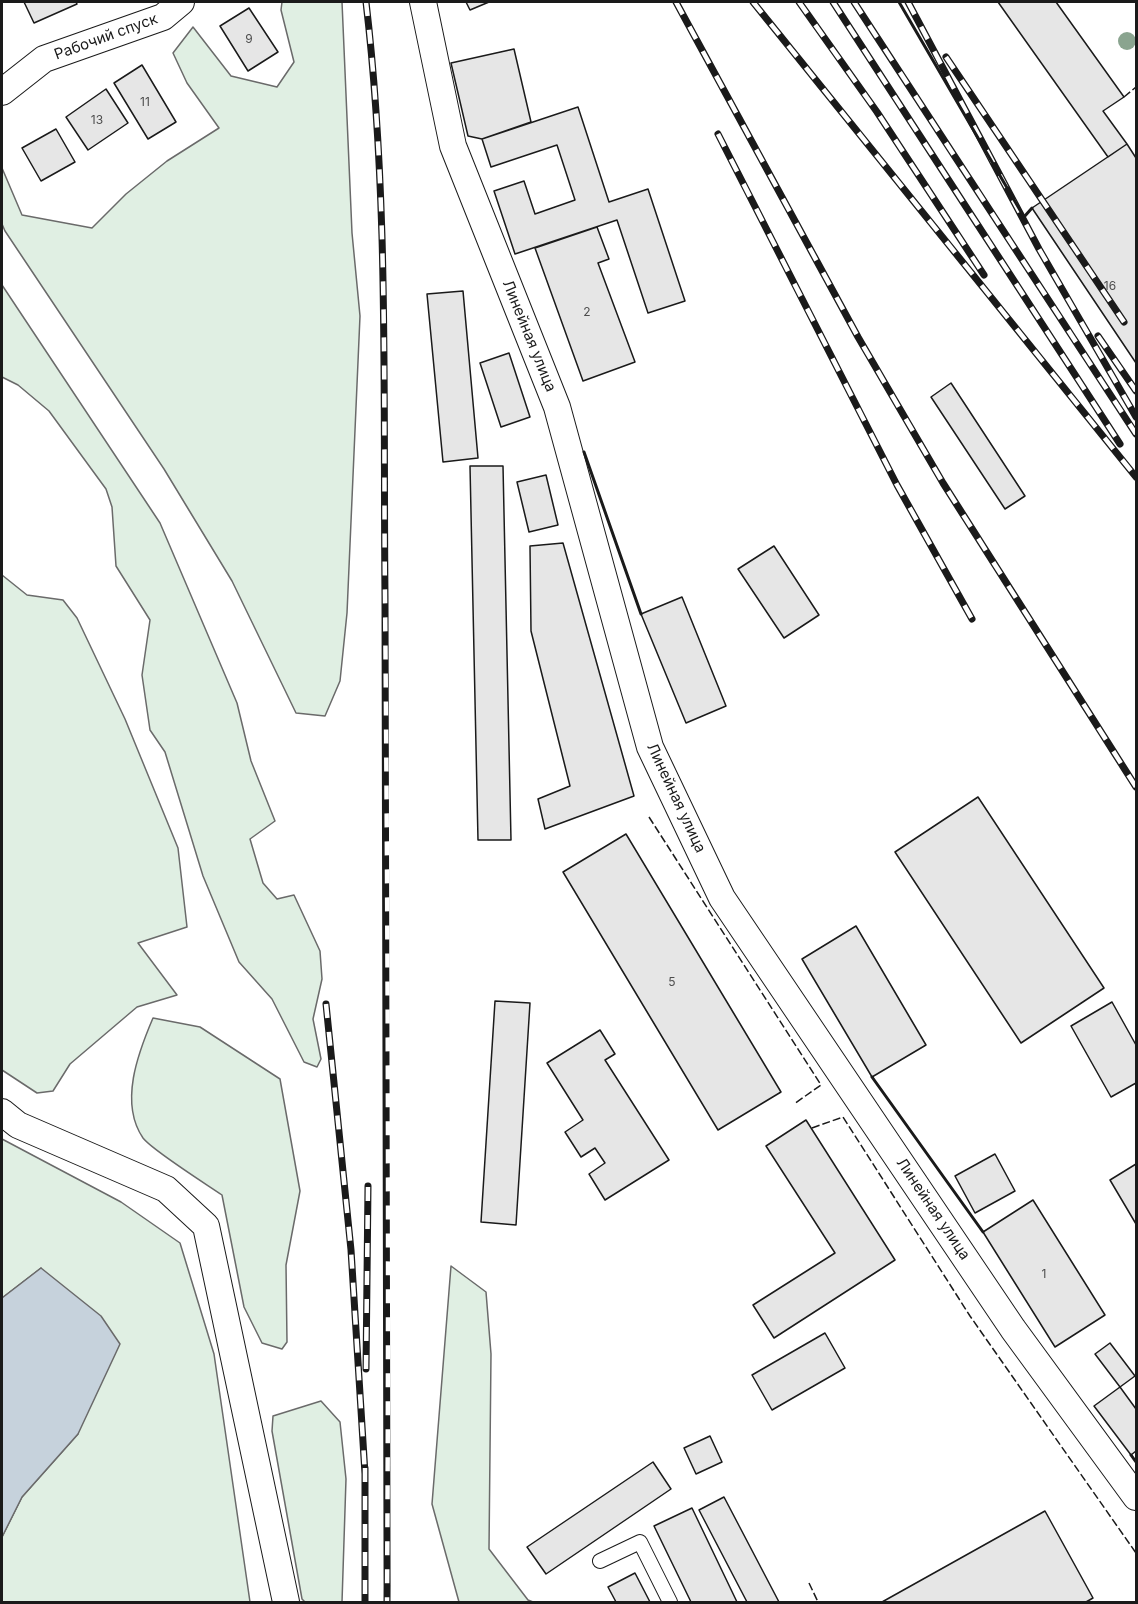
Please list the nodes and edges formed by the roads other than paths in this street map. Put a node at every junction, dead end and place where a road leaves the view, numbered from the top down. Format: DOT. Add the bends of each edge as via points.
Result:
graph roads {
  1 [pos="181,2"];
  2 [pos="423,2"];
  3 [pos="2,92"];
  4 [pos="2,1112"];
  5 [pos="1137,1497"];
  6 [pos="600,1561"];
  7 [pos="286,1602"];
  8 [pos="670,1602"];
  1 -- 3 [label="street, Рабочий спуск" via="163,17 44,59"];
  2 -- 5 [label="street, Линейная улица" via="453,146 557,407 650,747 722,898 1013,1329"];
  4 -- 7 [label="street" via="18,1125 166,1189 206,1226"];
  6 -- 8 [label="lane" via="639,1542"];
}
